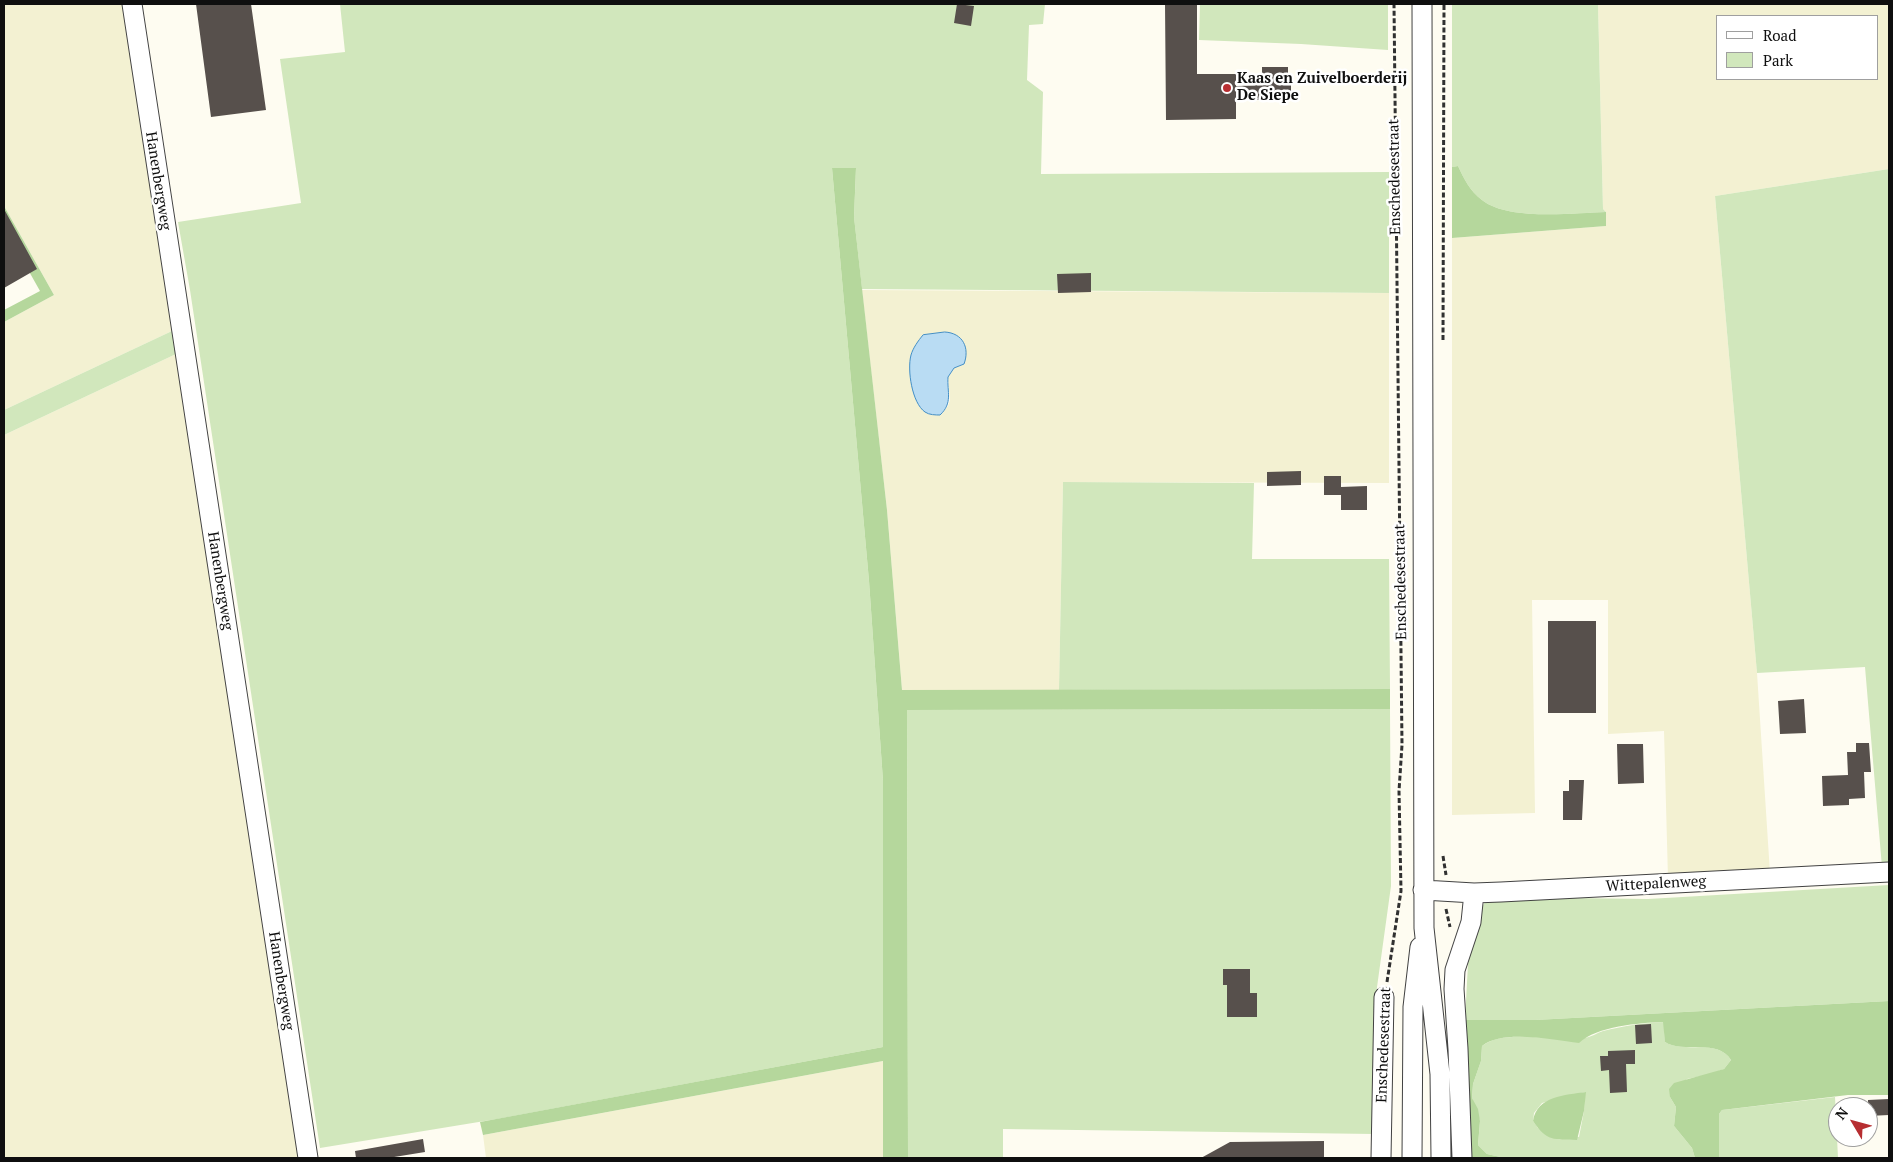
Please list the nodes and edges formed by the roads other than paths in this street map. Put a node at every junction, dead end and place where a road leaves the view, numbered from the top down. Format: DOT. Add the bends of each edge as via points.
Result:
graph roads {
  1 [pos="132,4"];
  2 [pos="1422,4"];
  3 [pos="1889,872"];
  4 [pos="1424,890"];
  5 [pos="1474,893"];
  6 [pos="1424,928"];
  7 [pos="1384,996"];
  8 [pos="308,1158"];
  9 [pos="1381,1158"];
  10 [pos="1412,1158"];
  11 [pos="1441,1158"];
  12 [pos="1462,1158"];
  1 -- 8 [label="street, Hanenbergweg"];
  2 -- 4 [label="street, Enschedesestraat"];
  3 -- 5 [label="street, Wittepalenweg"];
  4 -- 5 [label="street, Wittepalenweg"];
  4 -- 6 [label="street, Enschedesestraat"];
  5 -- 12 [label="street" via="1471,922 1455,970 1454,989"];
  6 -- 10 [label="street, Enschedesestraat" via="1417,956 1413,1007"];
  6 -- 11 [label="street, Enschedesestraat" via="1440,1074"];
  7 -- 9 [label="street, Enschedesestraat"];
}
